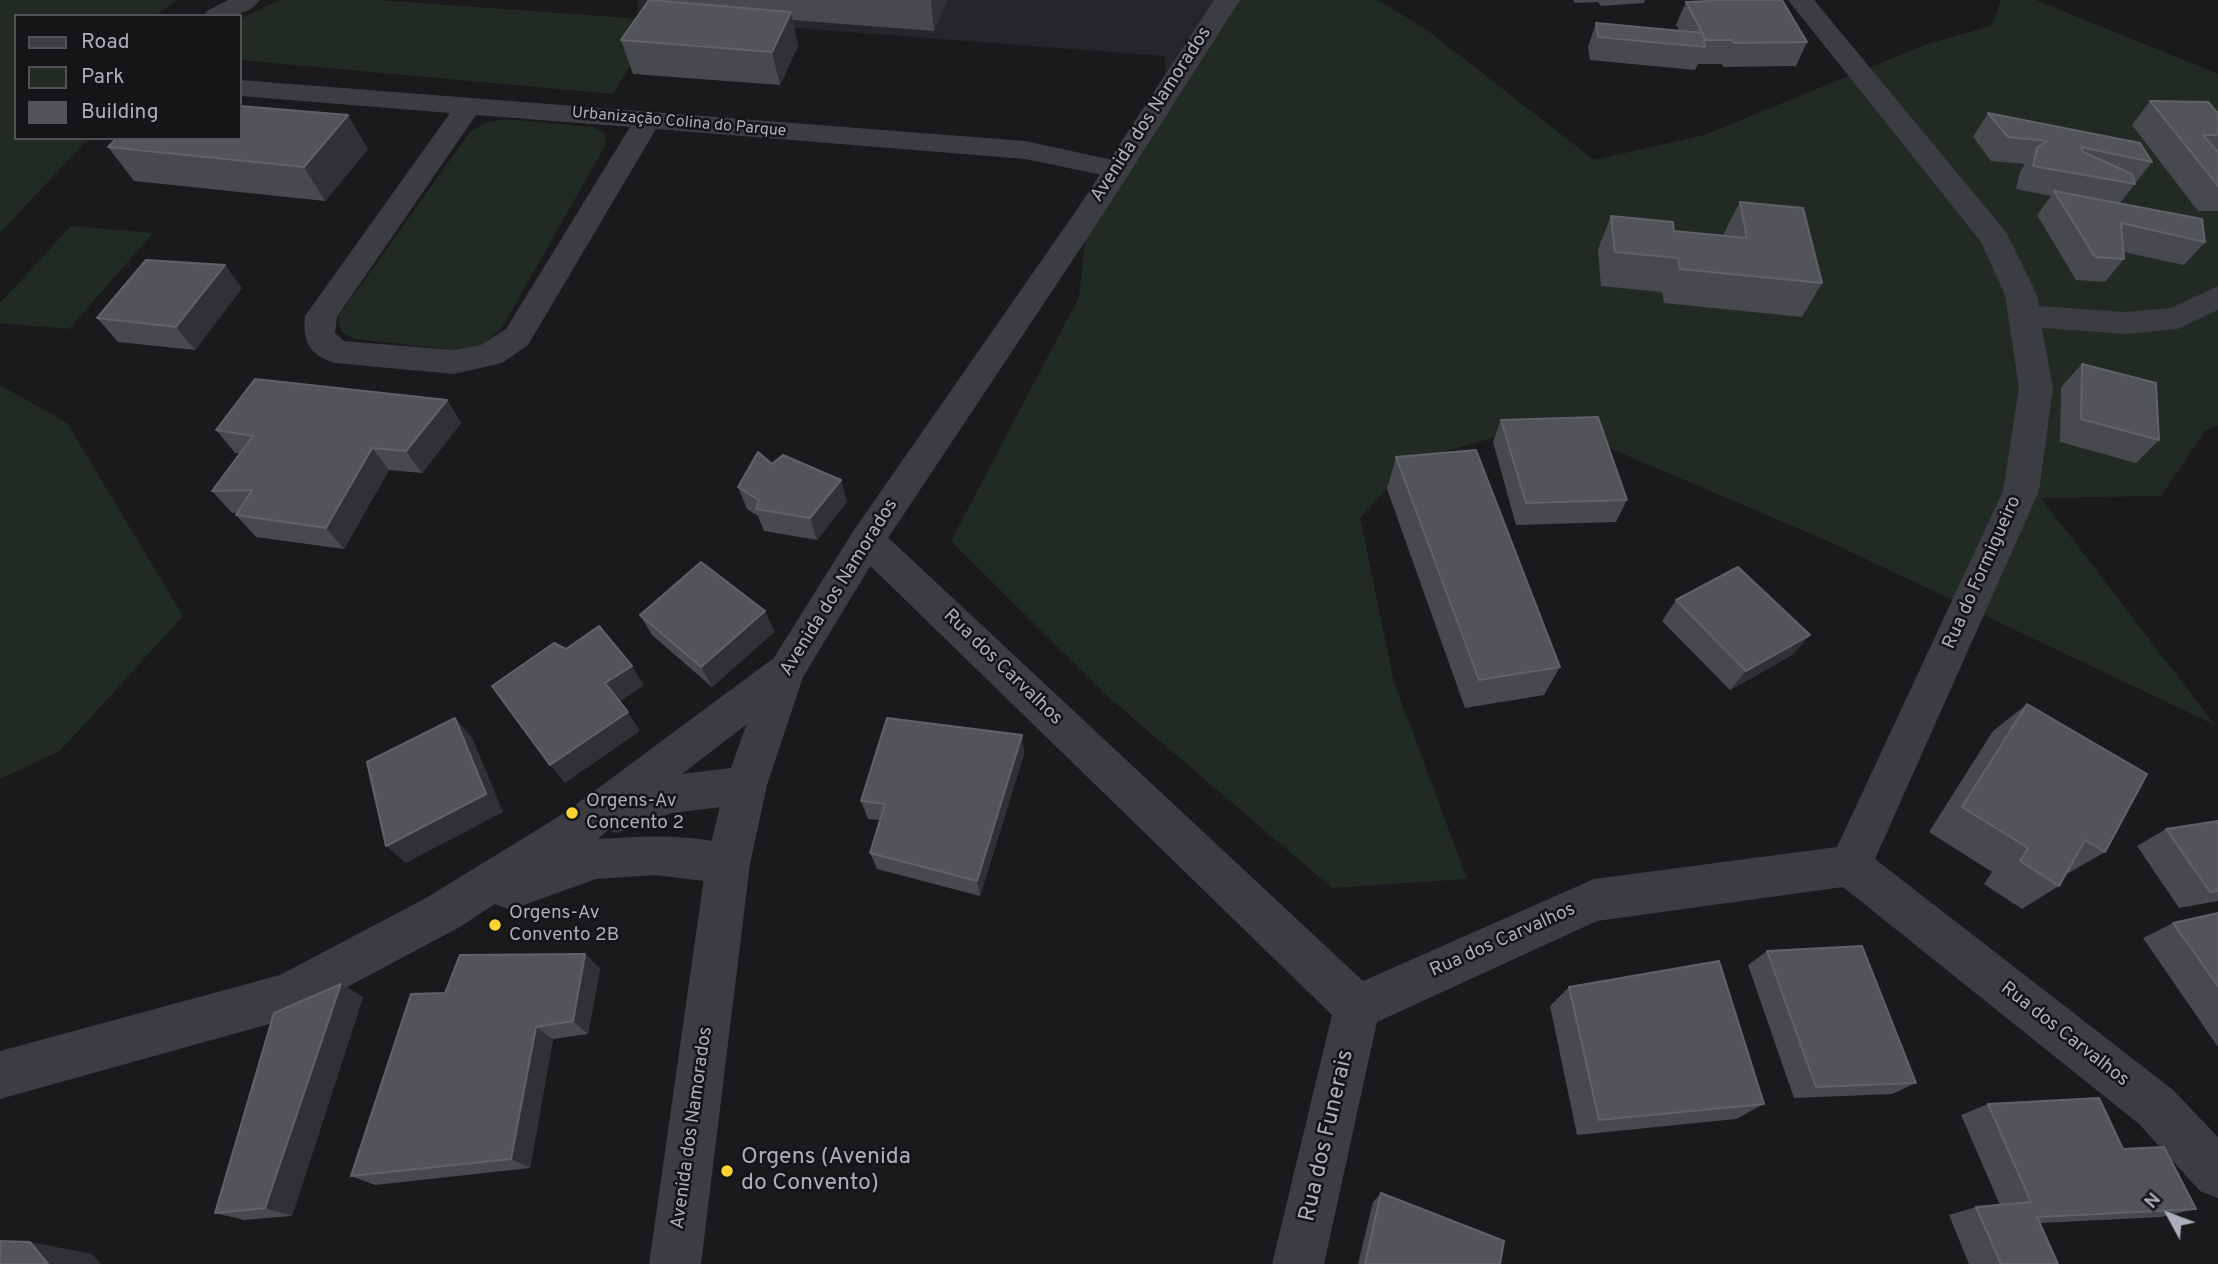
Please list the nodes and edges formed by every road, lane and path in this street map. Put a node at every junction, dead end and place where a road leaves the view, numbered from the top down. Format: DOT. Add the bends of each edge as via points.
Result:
graph roads {
  1 [pos="247,0"];
  2 [pos="1227,0"];
  3 [pos="1801,0"];
  4 [pos="220,14"];
  5 [pos="242,88"];
  6 [pos="470,106"];
  7 [pos="648,120"];
  8 [pos="1117,169"];
  9 [pos="2218,297"];
  10 [pos="2024,316"];
  11 [pos="867,540"];
  12 [pos="785,672"];
  13 [pos="746,785"];
  14 [pos="581,826"];
  15 [pos="728,863"];
  16 [pos="1850,866"];
  17 [pos="442,913"];
  18 [pos="1357,1007"];
  19 [pos="0,1074"];
  20 [pos="2218,1172"];
  21 [pos="675,1264"];
  22 [pos="1298,1264"];
  1 -- 4 [label="street"];
  2 -- 8 [label="street, Avenida dos Namorados"];
  3 -- 10 [label="street, Rua do Formigueiro" via="1995,239 2021,295"];
  5 -- 6 [label="street, Urbanização Colina do Parque"];
  6 -- 7 [label="street, Urbanização Colina do Parque"];
  6 -- 7 [label="street" via="321,316 319,336 335,352 454,362 490,355 517,337"];
  7 -- 8 [label="street, Urbanização Colina do Parque" via="1025,150"];
  8 -- 11 [label="street, Avenida dos Namorados"];
  9 -- 10 [label="street" via="2177,318 2126,323"];
  10 -- 16 [label="street, Rua do Formigueiro" via="2036,387 2021,491"];
  11 -- 12 [label="street, Avenida dos Namorados"];
  11 -- 18 [label="street, Rua dos Carvalhos"];
  12 -- 13 [label="street, Avenida dos Namorados"];
  12 -- 14 [label="street"];
  13 -- 14 [label="street" via="672,794"];
  13 -- 15 [label="street, Avenida dos Namorados"];
  14 -- 17 [label="street"];
  15 -- 17 [label="street" via="655,855 596,859"];
  15 -- 21 [label="street, Avenida dos Namorados"];
  16 -- 18 [label="street, Rua dos Carvalhos" via="1594,900"];
  16 -- 20 [label="street, Rua dos Carvalhos" via="2156,1107"];
  17 -- 19 [label="street" via="287,996"];
  18 -- 22 [label="street, Rua dos Funerais"];
}
